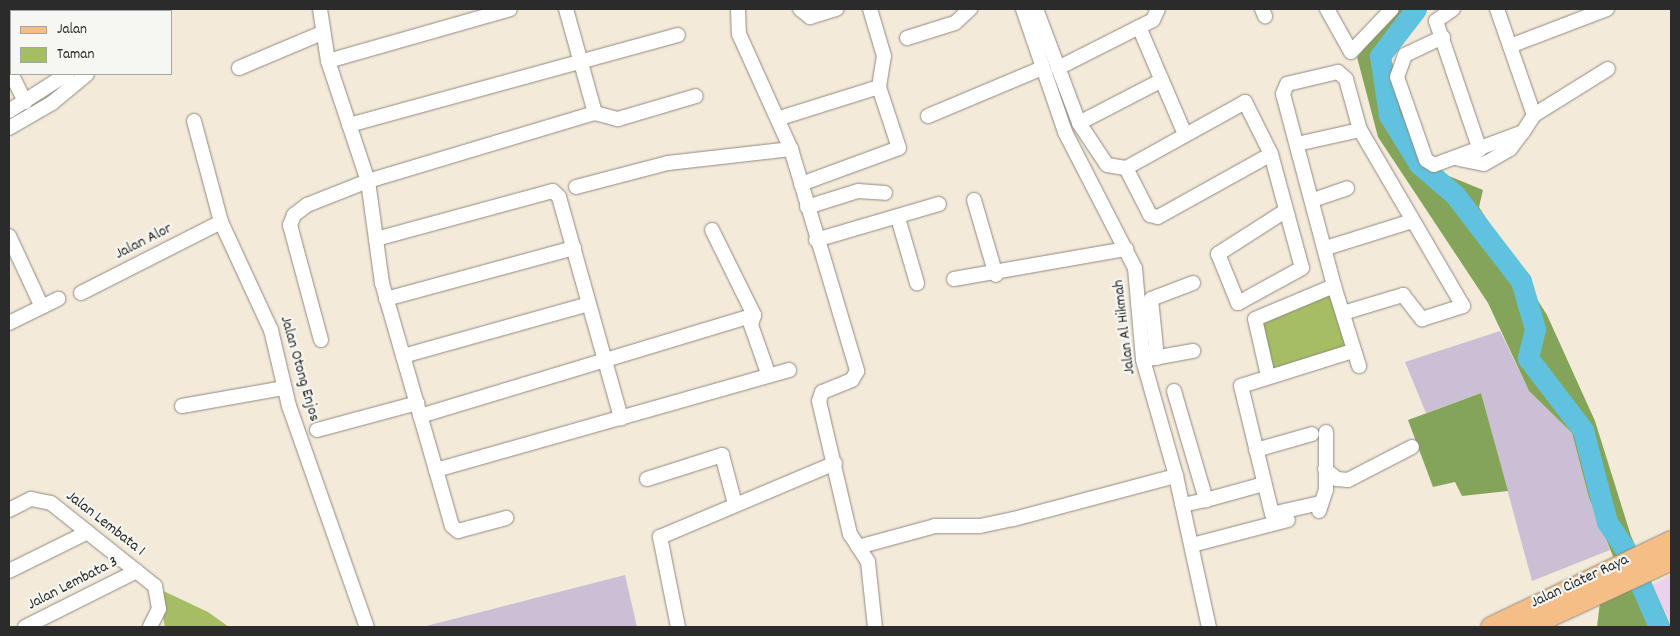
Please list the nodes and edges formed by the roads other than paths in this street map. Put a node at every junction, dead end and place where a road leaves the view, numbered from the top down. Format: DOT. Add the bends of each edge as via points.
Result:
graph roads {
  1 [pos="320,9"];
  2 [pos="510,9"];
  3 [pos="566,9"];
  4 [pos="738,9"];
  5 [pos="800,9"];
  6 [pos="837,9"];
  7 [pos="870,9"];
  8 [pos="970,9"];
  9 [pos="1023,9"];
  10 [pos="1158,9"];
  11 [pos="1327,9"];
  12 [pos="1392,9"];
  13 [pos="1453,9"];
  14 [pos="1497,9"];
  15 [pos="1607,9"];
  16 [pos="1039,10"];
  17 [pos="1139,27"];
  18 [pos="322,33"];
  19 [pos="678,35"];
  20 [pos="1443,37"];
  21 [pos="907,38"];
  22 [pos="1510,46"];
  23 [pos="328,61"];
  24 [pos="579,61"];
  25 [pos="239,68"];
  26 [pos="1042,68"];
  27 [pos="1058,68"];
  28 [pos="1608,69"];
  29 [pos="12,75"];
  30 [pos="66,75"];
  31 [pos="86,75"];
  32 [pos="1162,80"];
  33 [pos="879,87"];
  34 [pos="696,96"];
  35 [pos="25,102"];
  36 [pos="9,111"];
  37 [pos="595,113"];
  38 [pos="928,116"];
  39 [pos="1534,116"];
  40 [pos="780,118"];
  41 [pos="194,122"];
  42 [pos="1079,123"];
  43 [pos="349,125"];
  44 [pos="9,128"];
  45 [pos="1360,130"];
  46 [pos="1184,132"];
  47 [pos="1523,132"];
  48 [pos="1298,144"];
  49 [pos="791,149"];
  50 [pos="1480,150"];
  51 [pos="1271,154"];
  52 [pos="1459,159"];
  53 [pos="1126,168"];
  54 [pos="368,181"];
  55 [pos="801,184"];
  56 [pos="576,187"];
  57 [pos="1347,188"];
  58 [pos="885,193"];
  59 [pos="974,200"];
  60 [pos="1312,200"];
  61 [pos="939,204"];
  62 [pos="807,207"];
  63 [pos="1285,211"];
  64 [pos="898,218"];
  65 [pos="222,222"];
  66 [pos="1410,222"];
  67 [pos="712,230"];
  68 [pos="9,236"];
  69 [pos="376,239"];
  70 [pos="816,240"];
  71 [pos="574,248"];
  72 [pos="1326,248"];
  73 [pos="1126,249"];
  74 [pos="996,275"];
  75 [pos="954,279"];
  76 [pos="917,283"];
  77 [pos="1193,283"];
  78 [pos="1334,286"];
  79 [pos="82,293"];
  80 [pos="58,299"];
  81 [pos="386,299"];
  82 [pos="589,304"];
  83 [pos="42,306"];
  84 [pos="1343,313"];
  85 [pos="754,315"];
  86 [pos="9,323"];
  87 [pos="321,340"];
  88 [pos="1193,350"];
  89 [pos="1353,351"];
  90 [pos="403,356"];
  91 [pos="1157,358"];
  92 [pos="1143,360"];
  93 [pos="605,362"];
  94 [pos="1360,366"];
  95 [pos="789,370"];
  96 [pos="769,376"];
  97 [pos="1268,376"];
  98 [pos="284,388"];
  99 [pos="1174,392"];
  100 [pos="182,406"];
  101 [pos="418,410"];
  102 [pos="621,418"];
  103 [pos="317,430"];
  104 [pos="1326,432"];
  105 [pos="1312,434"];
  106 [pos="1412,446"];
  107 [pos="1256,450"];
  108 [pos="835,463"];
  109 [pos="1325,469"];
  110 [pos="436,470"];
  111 [pos="1176,476"];
  112 [pos="647,478"];
  113 [pos="1264,484"];
  114 [pos="1206,500"];
  115 [pos="1320,503"];
  116 [pos="735,504"];
  117 [pos="1183,505"];
  118 [pos="9,510"];
  119 [pos="506,518"];
  120 [pos="88,532"];
  121 [pos="1671,541"];
  122 [pos="1192,545"];
  123 [pos="858,547"];
  124 [pos="1658,559"];
  125 [pos="9,571"];
  126 [pos="137,571"];
  127 [pos="1614,576"];
  128 [pos="25,627"];
  129 [pos="150,627"];
  130 [pos="367,627"];
  131 [pos="678,627"];
  132 [pos="875,627"];
  133 [pos="1209,627"];
  134 [pos="1491,627"];
  135 [pos="1528,627"];
  1 -- 18 [label="street"];
  2 -- 23 [label="street"];
  3 -- 24 [label="street"];
  4 -- 40 [label="street" via="739,34"];
  5 -- 6 [label="street" via="810,17"];
  7 -- 33 [label="street" via="884,56"];
  8 -- 21 [label="street" via="955,23"];
  9 -- 26 [label="street, Jalan Al Hikmah"];
  10 -- 17 [label="street" via="1152,20"];
  11 -- 12 [label="street" via="1350,52"];
  13 -- 20 [label="street" via="1436,17"];
  14 -- 22 [label="street"];
  15 -- 22 [label="street"];
  16 -- 27 [label="street"];
  17 -- 27 [label="street"];
  17 -- 32 [label="street"];
  18 -- 23 [label="street"];
  18 -- 25 [label="street"];
  19 -- 24 [label="street"];
  20 -- 50 [label="street"];
  20 -- 52 [label="street" via="1405,55 1397,77 1426,160 1434,165"];
  22 -- 39 [label="street"];
  23 -- 43 [label="street"];
  24 -- 37 [label="street"];
  24 -- 43 [label="street"];
  26 -- 38 [label="street"];
  26 -- 73 [label="street, Jalan Al Hikmah" via="1065,132"];
  27 -- 42 [label="street"];
  28 -- 39 [label="street"];
  29 -- 35 [label="street"];
  30 -- 35 [label="street"];
  31 -- 44 [label="street" via="52,103"];
  32 -- 42 [label="street"];
  32 -- 46 [label="street"];
  33 -- 40 [label="street"];
  33 -- 55 [label="street" via="898,149"];
  34 -- 37 [label="street" via="618,120"];
  35 -- 36 [label="street"];
  37 -- 54 [label="street"];
  39 -- 47 [label="street"];
  40 -- 49 [label="street"];
  41 -- 65 [label="street, Jalan Otong Enjos"];
  42 -- 53 [label="street" via="1107,165"];
  43 -- 54 [label="street"];
  45 -- 48 [label="street"];
  45 -- 48 [label="street" via="1346,79 1343,73 1333,73 1283,88"];
  45 -- 66 [label="street"];
  46 -- 51 [label="street" via="1243,101"];
  46 -- 53 [label="street"];
  47 -- 50 [label="street"];
  47 -- 52 [label="street" via="1510,149 1484,164"];
  48 -- 60 [label="street"];
  49 -- 55 [label="street"];
  49 -- 56 [label="street" via="668,163"];
  50 -- 52 [label="street"];
  51 -- 53 [label="street" via="1158,217 1150,215"];
  51 -- 63 [label="street"];
  54 -- 69 [label="street"];
  54 -- 87 [label="street" via="307,205 294,215 290,225"];
  55 -- 62 [label="street"];
  57 -- 60 [label="street"];
  58 -- 62 [label="street" via="858,191"];
  59 -- 74 [label="street"];
  60 -- 72 [label="street"];
  61 -- 64 [label="street"];
  62 -- 70 [label="street"];
  63 -- 63 [label="street" via="1218,254 1238,303 1301,272"];
  64 -- 70 [label="street"];
  64 -- 76 [label="street"];
  65 -- 79 [label="street, Jalan Alor"];
  65 -- 98 [label="street, Jalan Otong Enjos" via="271,330"];
  66 -- 72 [label="street"];
  66 -- 84 [label="street" via="1462,308 1422,319 1404,295"];
  67 -- 85 [label="street"];
  68 -- 83 [label="street"];
  69 -- 71 [label="street" via="553,191 559,197"];
  69 -- 81 [label="street"];
  70 -- 108 [label="street" via="857,371 852,380 822,392 819,398"];
  71 -- 81 [label="street"];
  71 -- 82 [label="street"];
  72 -- 78 [label="street"];
  73 -- 74 [label="street"];
  73 -- 92 [label="street, Jalan Al Hikmah" via="1138,282"];
  74 -- 75 [label="street"];
  77 -- 91 [label="street" via="1151,299"];
  78 -- 84 [label="street"];
  78 -- 97 [label="street" via="1255,319"];
  80 -- 83 [label="street"];
  81 -- 90 [label="street"];
  82 -- 90 [label="street"];
  82 -- 93 [label="street"];
  83 -- 86 [label="street"];
  84 -- 89 [label="street"];
  85 -- 93 [label="street"];
  85 -- 96 [label="street" via="751,325"];
  88 -- 91 [label="street"];
  89 -- 94 [label="street"];
  89 -- 97 [label="street"];
  90 -- 101 [label="street"];
  91 -- 92 [label="street"];
  92 -- 111 [label="street, Jalan Al Hikmah"];
  93 -- 101 [label="street"];
  93 -- 102 [label="street"];
  95 -- 96 [label="street"];
  96 -- 102 [label="street"];
  97 -- 107 [label="street" via="1242,386"];
  98 -- 100 [label="street"];
  98 -- 130 [label="street, Jalan Otong Enjos"];
  99 -- 114 [label="street"];
  101 -- 103 [label="street"];
  101 -- 110 [label="street"];
  102 -- 110 [label="street"];
  104 -- 109 [label="street"];
  105 -- 107 [label="street"];
  106 -- 109 [label="street" via="1348,480 1337,479"];
  107 -- 113 [label="street"];
  108 -- 116 [label="street"];
  108 -- 123 [label="street" via="850,534"];
  109 -- 122 [label="street" via="1324,506 1319,511"];
  110 -- 119 [label="street" via="452,526 458,531"];
  111 -- 117 [label="street, Jalan Al Hikmah"];
  111 -- 123 [label="street" via="1014,519 980,526 935,526"];
  112 -- 116 [label="street" via="722,455"];
  113 -- 114 [label="street"];
  113 -- 115 [label="street" via="1275,516"];
  114 -- 117 [label="street"];
  116 -- 131 [label="street" via="660,537"];
  117 -- 122 [label="street, Jalan Al Hikmah"];
  118 -- 120 [label="street, Jalan Lembata 1" via="40,498"];
  120 -- 125 [label="street"];
  120 -- 126 [label="street, Jalan Lembata 1"];
  121 -- 124 [label="main road, Jalan Ciater Raya"];
  122 -- 133 [label="street, Jalan Al Hikmah"];
  123 -- 132 [label="street" via="868,562"];
  124 -- 127 [label="main road, Jalan Ciater Raya"];
  126 -- 128 [label="street, Jalan Lembata 3"];
  126 -- 129 [label="street, Jalan Lembata 1" via="155,586 159,609"];
  127 -- 134 [label="main road, Jalan Ciater Raya"];
  127 -- 135 [label="main road, Jalan Ciater Raya"];
}
